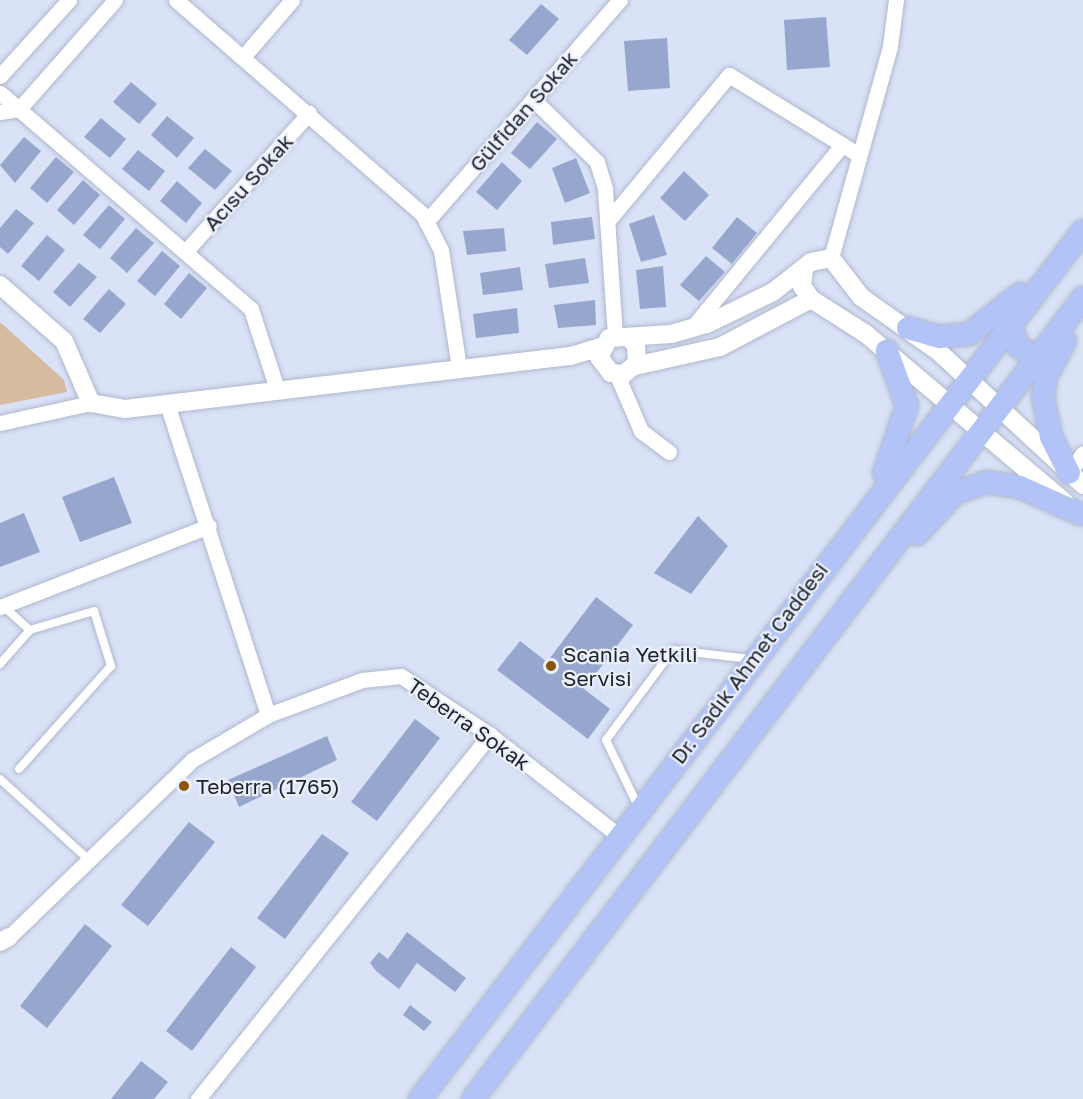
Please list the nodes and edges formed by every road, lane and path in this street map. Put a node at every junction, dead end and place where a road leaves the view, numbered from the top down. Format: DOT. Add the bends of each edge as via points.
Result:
graph roads {
  1 [pos="69,0"];
  2 [pos="115,0"];
  3 [pos="176,0"];
  4 [pos="292,0"];
  5 [pos="620,0"];
  6 [pos="896,0"];
  7 [pos="243,57"];
  8 [pos="0,76"];
  9 [pos="0,93"];
  10 [pos="533,99"];
  11 [pos="19,109"];
  12 [pos="0,112"];
  13 [pos="309,113"];
  14 [pos="842,145"];
  15 [pos="860,155"];
  16 [pos="426,222"];
  17 [pos="607,222"];
  18 [pos="1083,231"];
  19 [pos="186,251"];
  20 [pos="831,258"];
  21 [pos="804,270"];
  22 [pos="1049,275"];
  23 [pos="847,279"];
  24 [pos="0,285"];
  25 [pos="1083,298"];
  26 [pos="818,301"];
  27 [pos="1083,315"];
  28 [pos="1010,325"];
  29 [pos="691,328"];
  30 [pos="908,328"];
  31 [pos="622,337"];
  32 [pos="887,351"];
  33 [pos="601,356"];
  34 [pos="1036,358"];
  35 [pos="635,366"];
  36 [pos="459,368"];
  37 [pos="617,375"];
  38 [pos="968,378"];
  39 [pos="277,389"];
  40 [pos="92,403"];
  41 [pos="948,403"];
  42 [pos="168,407"];
  43 [pos="997,408"];
  44 [pos="0,423"];
  45 [pos="979,431"];
  46 [pos="669,452"];
  47 [pos="1083,453"];
  48 [pos="1076,479"];
  49 [pos="878,495"];
  50 [pos="1082,515"];
  51 [pos="209,526"];
  52 [pos="879,560"];
  53 [pos="1,605"];
  54 [pos="30,630"];
  55 [pos="752,659"];
  56 [pos="0,664"];
  57 [pos="268,715"];
  58 [pos="490,735"];
  59 [pos="19,769"];
  60 [pos="0,779"];
  61 [pos="639,808"];
  62 [pos="618,835"];
  63 [pos="90,861"];
  64 [pos="5,939"];
  65 [pos="198,1099"];
  66 [pos="420,1099"];
  67 [pos="473,1099"];
  1 -- 8 [label="street"];
  2 -- 11 [label="street"];
  3 -- 7 [label="street"];
  4 -- 7 [label="street"];
  5 -- 10 [label="street, Gülfidan Sokak"];
  6 -- 15 [label="street" via="890,45"];
  7 -- 13 [label="street"];
  9 -- 11 [label="street"];
  10 -- 16 [label="street, Gülfidan Sokak"];
  10 -- 17 [label="street" via="597,162"];
  11 -- 12 [label="street"];
  11 -- 19 [label="street"];
  13 -- 16 [label="street"];
  13 -- 19 [label="street, Acısu Sokak"];
  14 -- 15 [label="street"];
  14 -- 17 [label="street" via="729,75"];
  14 -- 29 [label="street"];
  15 -- 20 [label="street"];
  16 -- 36 [label="street" via="441,250"];
  17 -- 31 [label="street"];
  18 -- 22 [label="main road, Dr. Sadık Ahmet Caddesi"];
  19 -- 39 [label="street" via="251,309"];
  20 -- 21 [label="street" via="811,262"];
  20 -- 23 [label="street"];
  21 -- 26 [label="street" via="802,286"];
  21 -- 29 [label="street" via="774,292"];
  22 -- 28 [label="main road, Dr. Sadık Ahmet Caddesi"];
  22 -- 30 [label="main road" via="969,334 940,337"];
  23 -- 26 [label="street" via="841,296"];
  23 -- 30 [label="street" via="861,297"];
  24 -- 40 [label="street" via="64,341"];
  25 -- 34 [label="main road, Dr. Sadık Ahmet Caddesi"];
  26 -- 32 [label="street"];
  26 -- 35 [label="street" via="720,347"];
  27 -- 48 [label="main road" via="1051,364 1043,387 1047,426"];
  28 -- 34 [label="main road" via="1019,347"];
  28 -- 38 [label="main road, Dr. Sadık Ahmet Caddesi"];
  29 -- 31 [label="street"];
  30 -- 38 [label="street"];
  31 -- 33 [label="street"];
  31 -- 35 [label="street" via="638,352"];
  32 -- 41 [label="street"];
  32 -- 49 [label="main road" via="903,385 907,414"];
  33 -- 36 [label="street"];
  33 -- 37 [label="street"];
  34 -- 43 [label="main road, Dr. Sadık Ahmet Caddesi"];
  35 -- 37 [label="street"];
  36 -- 39 [label="street"];
  37 -- 46 [label="street" via="641,431"];
  38 -- 41 [label="main road, Dr. Sadık Ahmet Caddesi"];
  38 -- 43 [label="street"];
  39 -- 42 [label="street"];
  40 -- 42 [label="street" via="125,409"];
  40 -- 44 [label="street"];
  41 -- 45 [label="street"];
  41 -- 49 [label="main road, Dr. Sadık Ahmet Caddesi"];
  42 -- 51 [label="street"];
  43 -- 45 [label="main road, Dr. Sadık Ahmet Caddesi"];
  43 -- 48 [label="street"];
  45 -- 50 [label="street"];
  45 -- 52 [label="main road, Dr. Sadık Ahmet Caddesi"];
  47 -- 48 [label="street"];
  49 -- 55 [label="main road, Dr. Sadık Ahmet Caddesi"];
  50 -- 52 [label="main road" via="1012,484 980,483 955,493 914,537"];
  51 -- 53 [label="street"];
  51 -- 57 [label="street"];
  52 -- 67 [label="main road, Dr. Sadık Ahmet Caddesi"];
  53 -- 54 [label="lane"];
  54 -- 56 [label="lane"];
  54 -- 59 [label="lane" via="94,611 111,666"];
  55 -- 61 [label="main road, Dr. Sadık Ahmet Caddesi"];
  55 -- 61 [label="lane" via="673,650 606,740"];
  57 -- 58 [label="street, Teberra Sokak" via="362,680 401,676"];
  57 -- 63 [label="street, Teberra Sokak" via="192,760"];
  58 -- 62 [label="street, Teberra Sokak"];
  58 -- 65 [label="street"];
  60 -- 63 [label="lane"];
  61 -- 62 [label="main road, Dr. Sadık Ahmet Caddesi"];
  62 -- 66 [label="main road, Dr. Sadık Ahmet Caddesi"];
  63 -- 64 [label="street, Teberra Sokak"];
}
